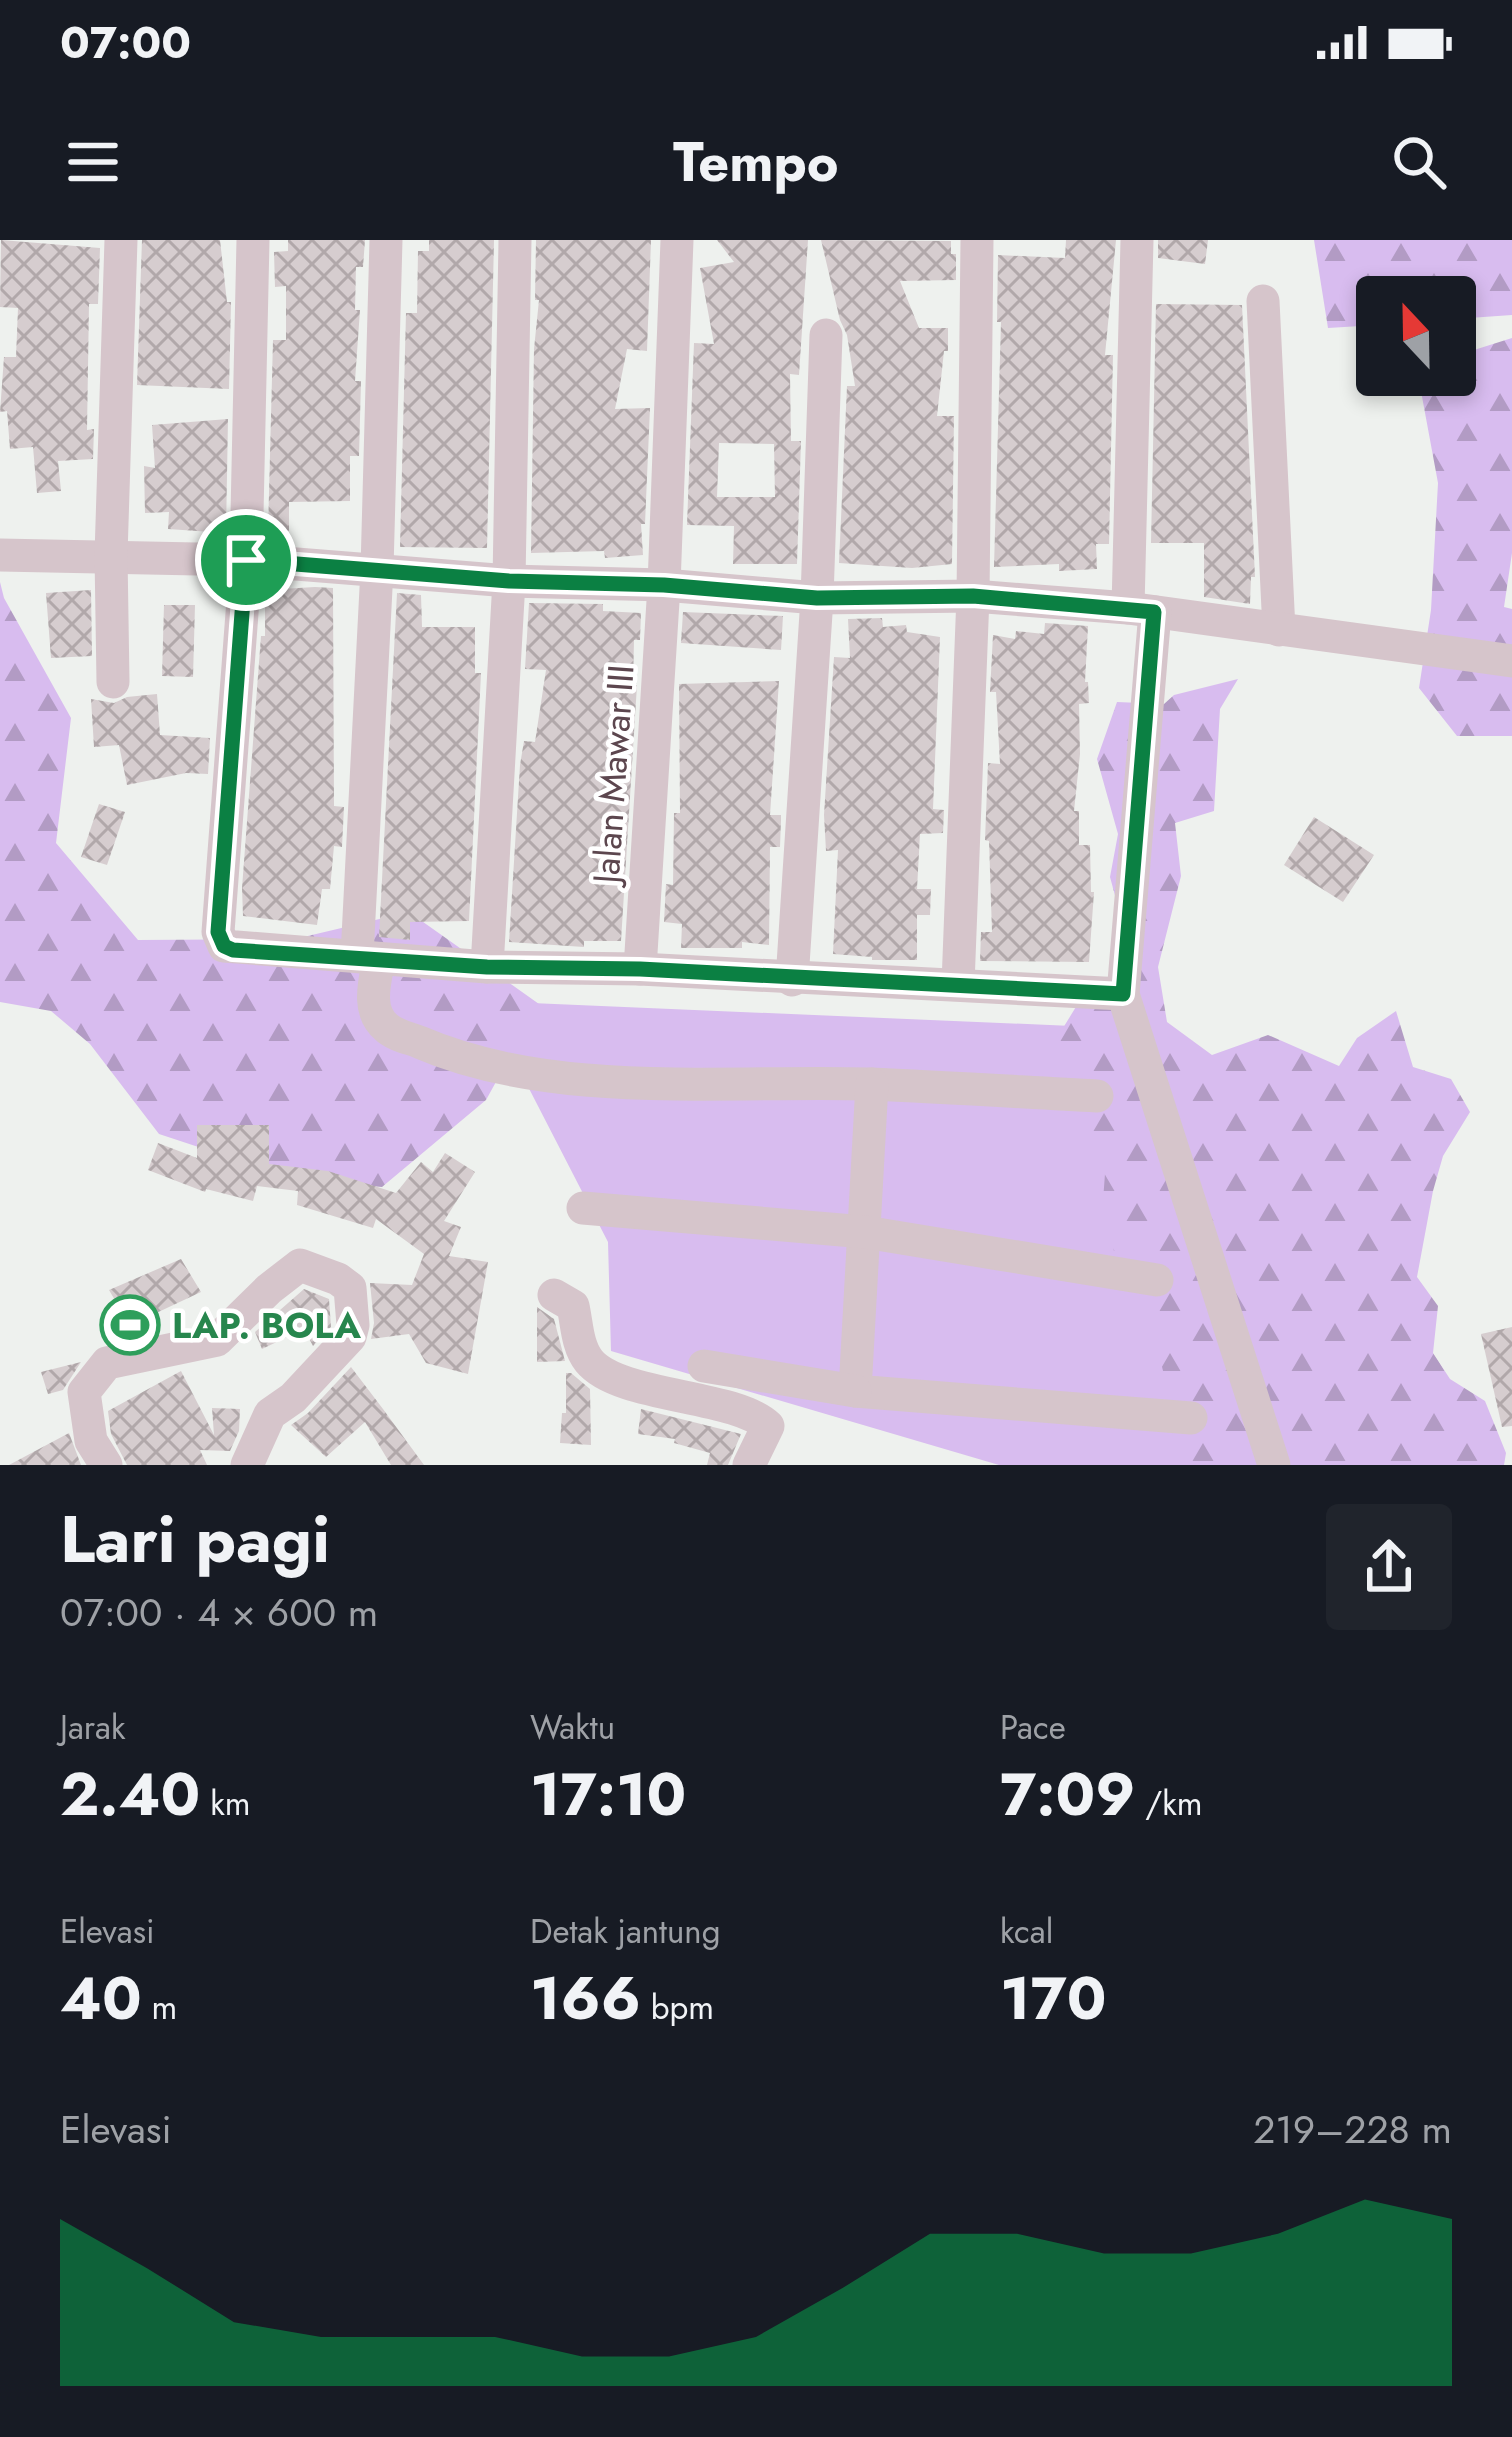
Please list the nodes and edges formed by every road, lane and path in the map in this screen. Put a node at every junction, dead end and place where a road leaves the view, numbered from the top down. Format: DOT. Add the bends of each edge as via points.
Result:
graph roads {
  1 [pos="122,240"];
  2 [pos="253,240"];
  3 [pos="386,240"];
  4 [pos="515,240"];
  5 [pos="676,240"];
  6 [pos="977,240"];
  7 [pos="1137,240"];
  8 [pos="1263,301"];
  9 [pos="826,335"];
  10 [pos="0,555"];
  11 [pos="111,555"];
  12 [pos="246,560"];
  13 [pos="377,569"];
  14 [pos="509,581"];
  15 [pos="664,585"];
  16 [pos="973,596"];
  17 [pos="817,598"];
  18 [pos="1141,610"];
  19 [pos="1279,630"];
  20 [pos="1512,661"];
  21 [pos="112,682"];
  22 [pos="368,958"];
  23 [pos="487,967"];
  24 [pos="640,969"];
  25 [pos="791,980"];
  26 [pos="958,984"];
  27 [pos="1123,994"];
  28 [pos="872,1084"];
  29 [pos="1097,1096"];
  30 [pos="583,1208"];
  31 [pos="865,1232"];
  32 [pos="1157,1280"];
  33 [pos="554,1295"];
  34 [pos="704,1366"];
  35 [pos="855,1391"];
  36 [pos="1191,1418"];
  37 [pos="106,1465"];
  38 [pos="247,1465"];
  39 [pos="749,1465"];
  40 [pos="1274,1465"];
  1 -- 11 [label="street"];
  2 -- 12 [label="street"];
  3 -- 13 [label="street"];
  4 -- 14 [label="street"];
  5 -- 15 [label="street, Jalan Mawar III"];
  6 -- 16 [label="street"];
  7 -- 18 [label="street"];
  8 -- 19 [label="street"];
  9 -- 17 [label="street"];
  10 -- 11 [label="street"];
  11 -- 12 [label="street"];
  11 -- 21 [label="street"];
  12 -- 13 [label="street"];
  12 -- 22 [label="street" via="218,932 233,950"];
  13 -- 14 [label="street"];
  13 -- 22 [label="street"];
  14 -- 15 [label="street"];
  14 -- 23 [label="street"];
  15 -- 17 [label="street"];
  15 -- 24 [label="street, Jalan Mawar III"];
  16 -- 17 [label="street"];
  16 -- 18 [label="street"];
  16 -- 26 [label="street"];
  17 -- 25 [label="street"];
  18 -- 19 [label="street"];
  18 -- 27 [label="street"];
  19 -- 20 [label="street"];
  22 -- 23 [label="street"];
  22 -- 28 [label="street" via="375,1013 387,1029 488,1067 576,1080"];
  23 -- 24 [label="street"];
  24 -- 25 [label="street"];
  25 -- 26 [label="street"];
  26 -- 27 [label="street"];
  27 -- 40 [label="street"];
  28 -- 29 [label="street"];
  28 -- 31 [label="street"];
  30 -- 31 [label="street"];
  31 -- 32 [label="street"];
  31 -- 35 [label="street"];
  33 -- 39 [label="street" via="573,1306 580,1346 599,1370 756,1414 768,1426"];
  34 -- 35 [label="street"];
  35 -- 36 [label="street"];
  37 -- 38 [label="street" via="91,1441 84,1392 107,1363 217,1340 300,1265 338,1279 350,1288 350,1337 270,1414"];
}
